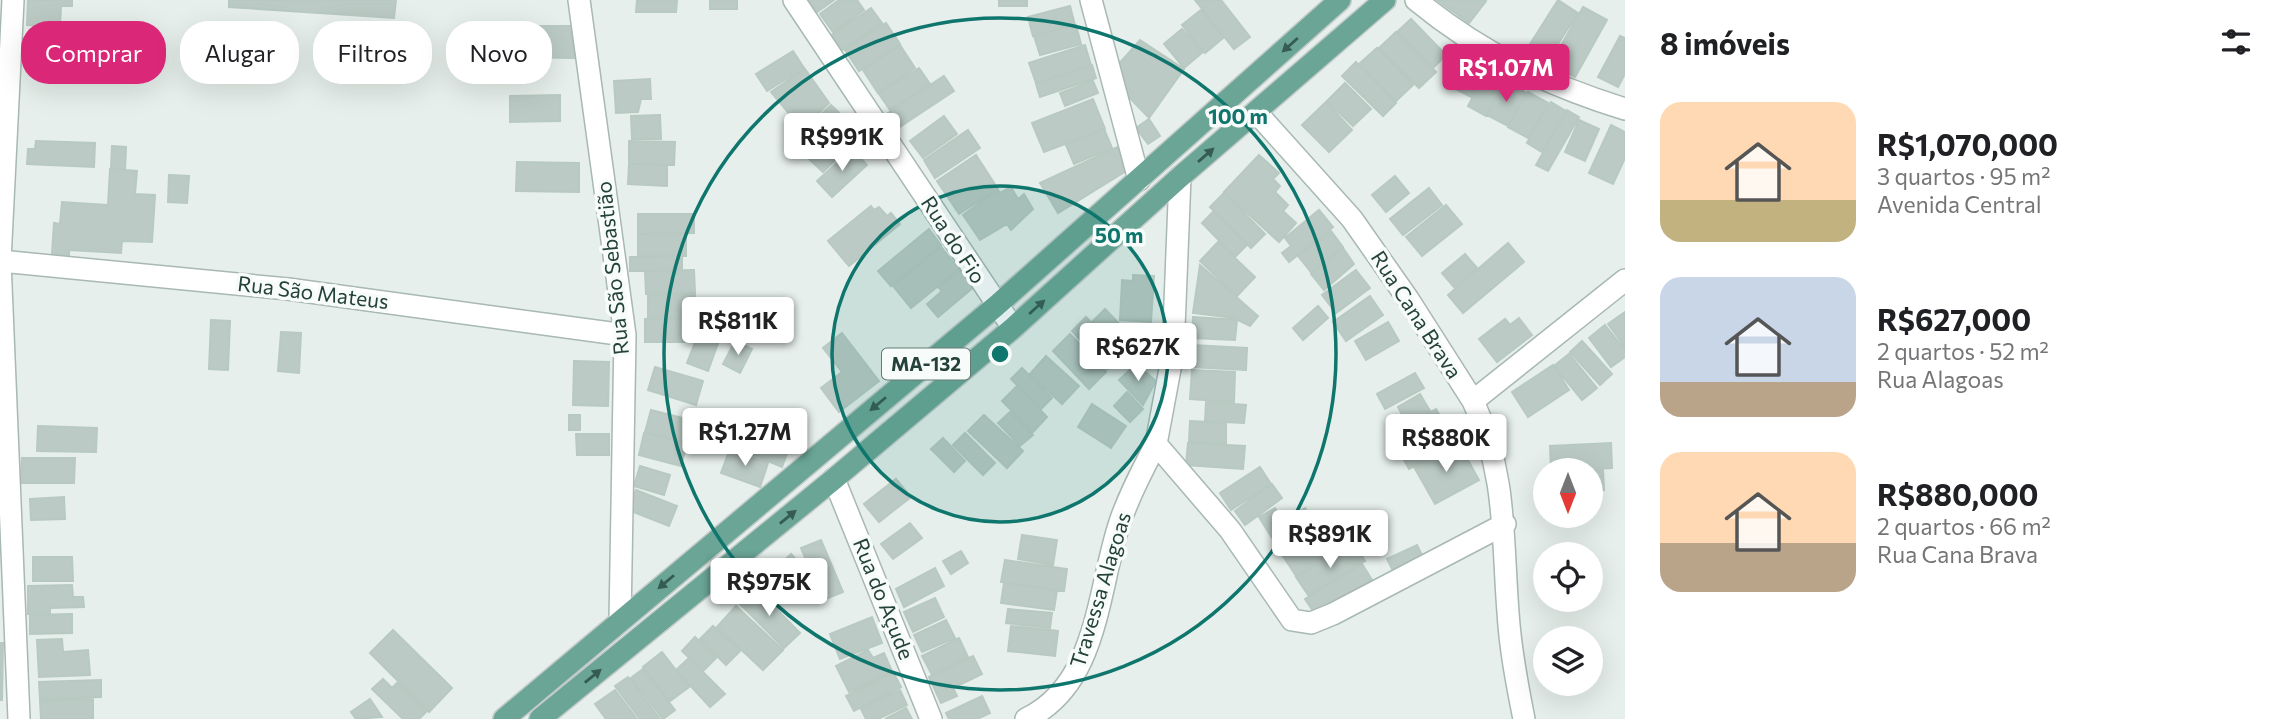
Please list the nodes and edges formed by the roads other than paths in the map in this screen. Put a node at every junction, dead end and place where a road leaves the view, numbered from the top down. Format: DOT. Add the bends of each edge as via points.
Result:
graph roads {
  1 [pos="13,0"];
  2 [pos="579,0"];
  3 [pos="794,0"];
  4 [pos="1091,0"];
  5 [pos="1340,0"];
  6 [pos="1385,0"];
  7 [pos="1416,0"];
  8 [pos="1625,109"];
  9 [pos="1256,112"];
  10 [pos="1180,177"];
  11 [pos="1139,180"];
  12 [pos="0,261"];
  13 [pos="1625,280"];
  14 [pos="996,306"];
  15 [pos="1013,328"];
  16 [pos="625,335"];
  17 [pos="1473,401"];
  18 [pos="1157,444"];
  19 [pos="834,479"];
  20 [pos="1505,524"];
  21 [pos="620,621"];
  22 [pos="9,636"];
  23 [pos="19,719"];
  24 [pos="504,719"];
  25 [pos="540,719"];
  26 [pos="930,719"];
  27 [pos="1026,719"];
  28 [pos="1524,719"];
  1 -- 12 [label="street"];
  2 -- 16 [label="street, Rua São Sebastião"];
  3 -- 14 [label="street, Rua do Fio"];
  4 -- 11 [label="street"];
  5 -- 11 [label="main road, MA-132, one-way"];
  6 -- 9 [label="main road, MA-132"];
  7 -- 8 [label="street" via="1469,40 1524,72"];
  10 -- 9 [label="main road, MA-132, one-way"];
  9 -- 17 [label="street, Rua Cana Brava" via="1352,219"];
  15 -- 10 [label="main road, MA-132, one-way"];
  10 -- 18 [label="street, Travessa Alagoas" via="1173,353"];
  11 -- 14 [label="main road, MA-132"];
  12 -- 16 [label="street, Rua São Mateus" via="288,289"];
  12 -- 22 [label="street"];
  13 -- 17 [label="street"];
  14 -- 15 [label="street, Rua do Fio"];
  14 -- 21 [label="main road, MA-132, one-way"];
  15 -- 19 [label="main road, MA-132"];
  16 -- 21 [label="street, Rua São Sebastião"];
  17 -- 20 [label="street, Rua Cana Brava" via="1494,455"];
  18 -- 20 [label="street" via="1230,530 1294,622 1311,623 1333,614"];
  18 -- 27 [label="street, Travessa Alagoas" via="1120,522 1076,672 1051,705"];
  25 -- 19 [label="main road, MA-132, one-way"];
  19 -- 26 [label="street, Rua do Açude"];
  20 -- 28 [label="street, Rua Cana Brava" via="1508,613"];
  21 -- 24 [label="main road, MA-132"];
  22 -- 23 [label="street"];
}
